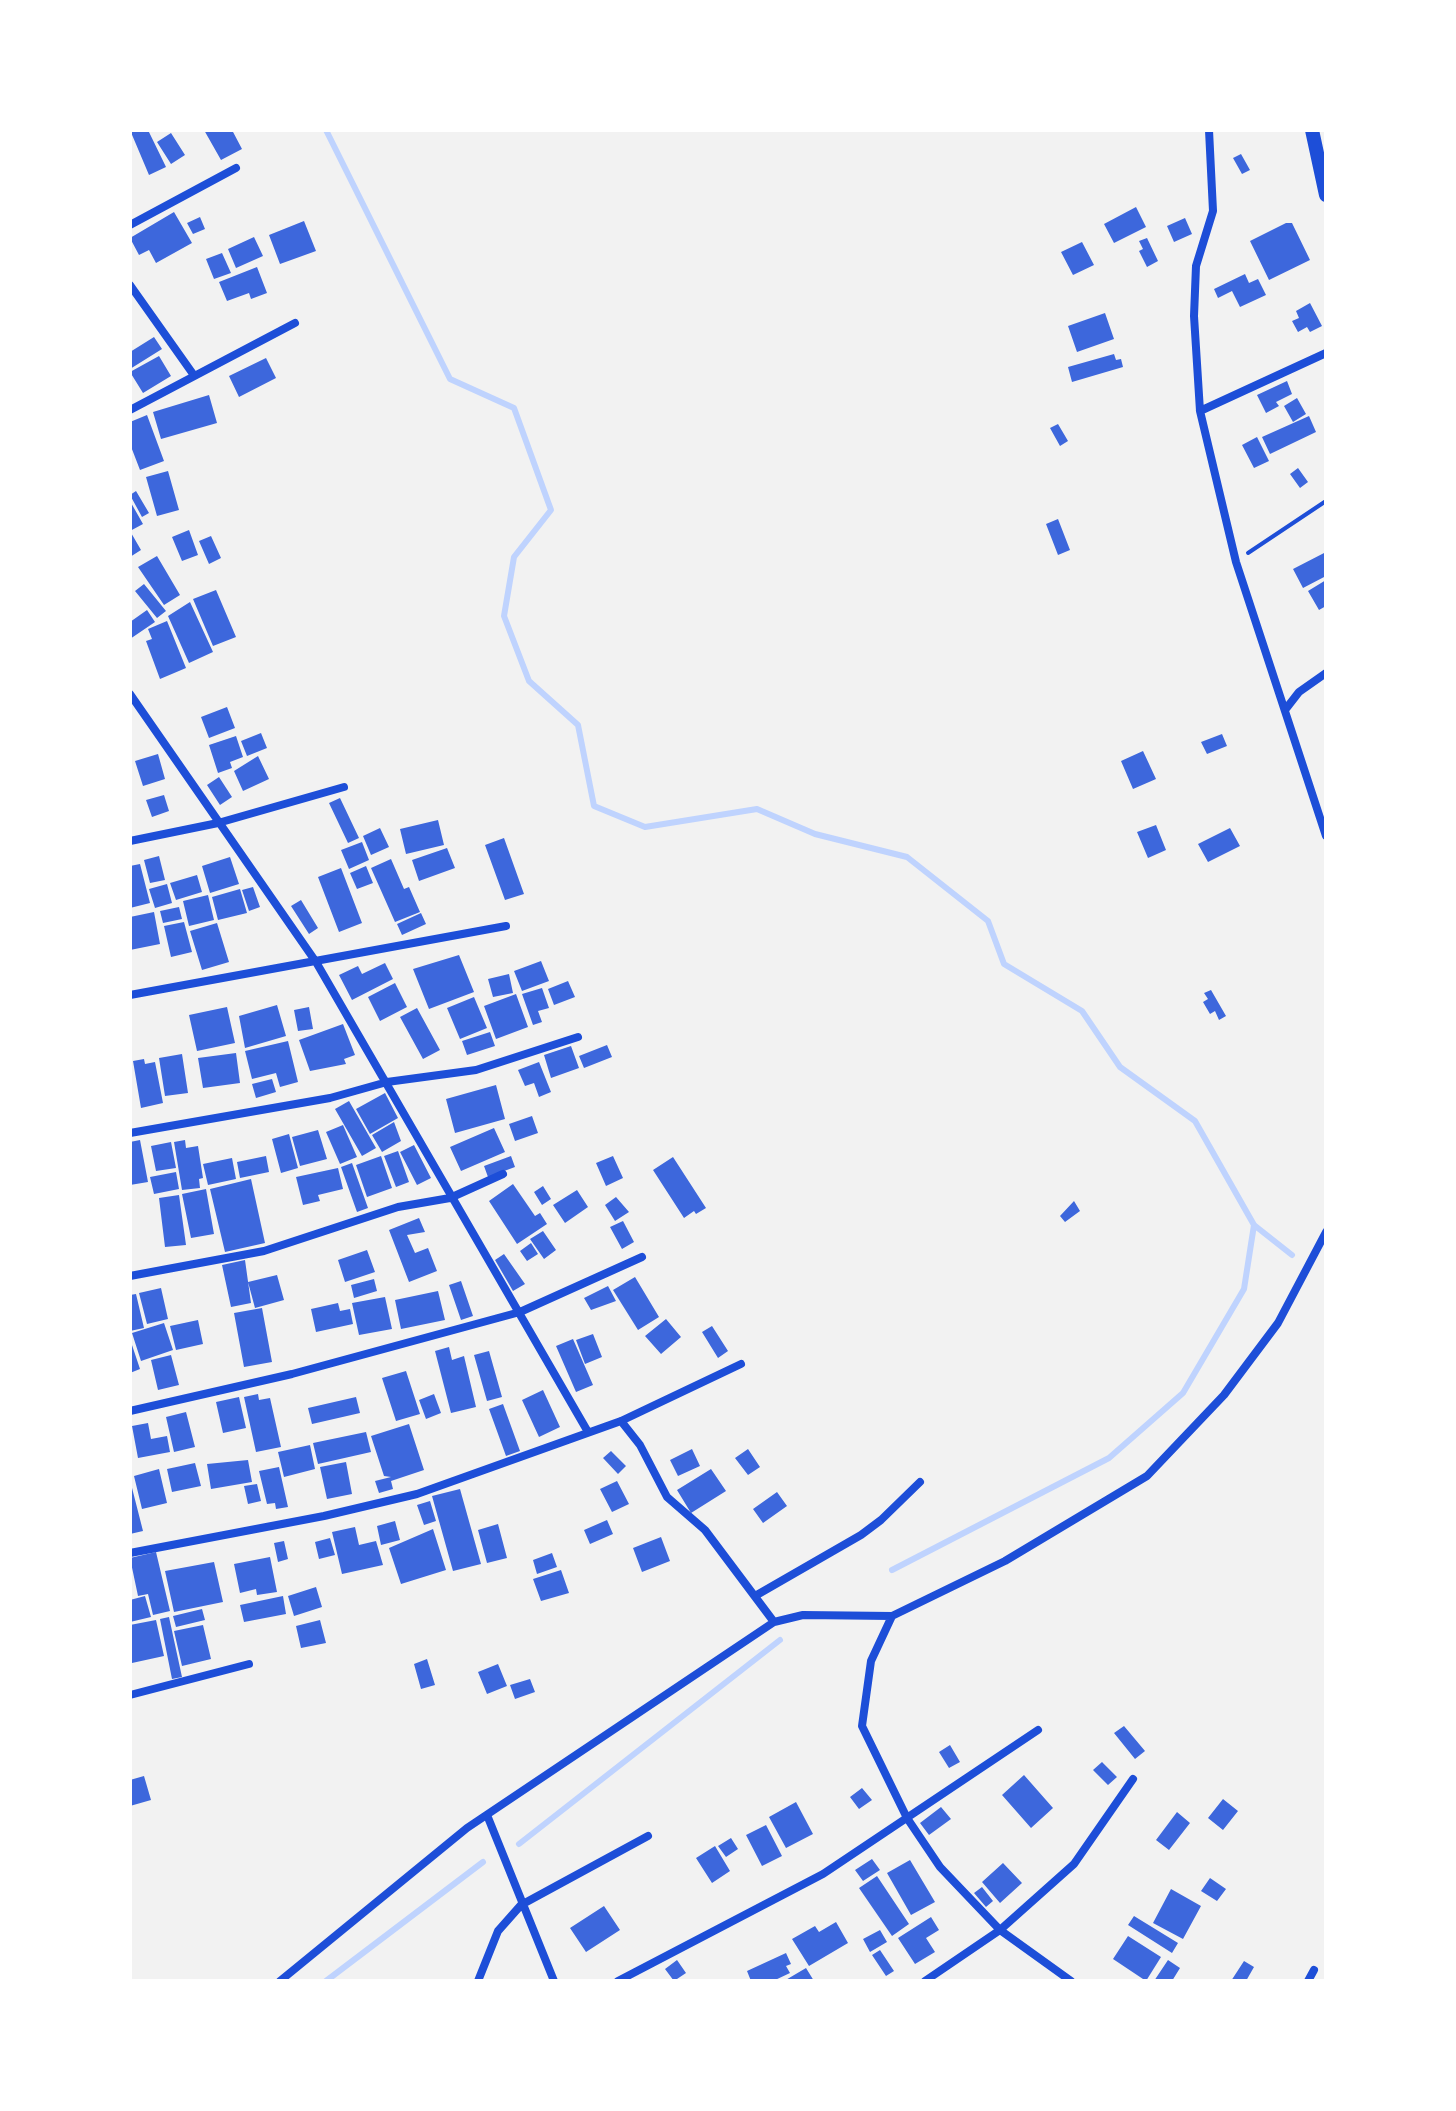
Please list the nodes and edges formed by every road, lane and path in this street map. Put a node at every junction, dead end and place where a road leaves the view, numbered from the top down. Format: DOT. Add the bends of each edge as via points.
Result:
graph roads {
  1 [pos="1209,130"];
  2 [pos="1312,130"];
  3 [pos="236,168"];
  4 [pos="1326,195"];
  5 [pos="130,225"];
  6 [pos="130,285"];
  7 [pos="295,323"];
  8 [pos="1326,353"];
  9 [pos="193,374"];
  10 [pos="130,410"];
  11 [pos="1200,411"];
  12 [pos="1326,501"];
  13 [pos="1236,562"];
  14 [pos="1326,673"];
  15 [pos="130,694"];
  16 [pos="1285,710"];
  17 [pos="344,787"];
  18 [pos="218,823"];
  19 [pos="1326,836"];
  20 [pos="130,841"];
  21 [pos="506,926"];
  22 [pos="316,962"];
  23 [pos="130,995"];
  24 [pos="578,1037"];
  25 [pos="387,1082"];
  26 [pos="130,1133"];
  27 [pos="503,1174"];
  28 [pos="450,1198"];
  29 [pos="1326,1232"];
  30 [pos="642,1257"];
  31 [pos="130,1276"];
  32 [pos="520,1312"];
  33 [pos="741,1364"];
  34 [pos="130,1411"];
  35 [pos="621,1421"];
  36 [pos="588,1432"];
  37 [pos="920,1482"];
  38 [pos="130,1553"];
  39 [pos="755,1596"];
  40 [pos="892,1616"];
  41 [pos="774,1622"];
  42 [pos="249,1664"];
  43 [pos="130,1695"];
  44 [pos="1038,1730"];
  45 [pos="1133,1779"];
  46 [pos="487,1815"];
  47 [pos="907,1818"];
  48 [pos="648,1836"];
  49 [pos="521,1905"];
  50 [pos="1000,1930"];
  51 [pos="1314,1970"];
  52 [pos="280,1981"];
  53 [pos="478,1981"];
  54 [pos="554,1981"];
  55 [pos="618,1981"];
  56 [pos="925,1981"];
  57 [pos="1071,1981"];
  58 [pos="1308,1981"];
  1 -- 11 [label="street" via="1213,211 1195,279"];
  2 -- 4 [label="main road"];
  3 -- 5 [label="street"];
  6 -- 9 [label="street"];
  7 -- 9 [label="street"];
  8 -- 11 [label="street"];
  9 -- 10 [label="street"];
  11 -- 13 [label="street"];
  12 -- 13 [label="path"];
  13 -- 16 [label="street"];
  14 -- 16 [label="street"];
  15 -- 18 [label="street"];
  16 -- 19 [label="street"];
  17 -- 18 [label="street"];
  18 -- 20 [label="street"];
  18 -- 22 [label="street"];
  21 -- 22 [label="street"];
  22 -- 23 [label="street"];
  22 -- 25 [label="street"];
  24 -- 25 [label="street" via="476,1070"];
  25 -- 26 [label="street" via="330,1098"];
  25 -- 28 [label="street"];
  27 -- 28 [label="street"];
  28 -- 31 [label="street" via="398,1207 264,1251"];
  28 -- 32 [label="street"];
  29 -- 40 [label="street" via="1278,1323 1224,1395 1147,1476 1005,1561"];
  30 -- 32 [label="street"];
  32 -- 34 [label="street"];
  32 -- 36 [label="street"];
  33 -- 35 [label="street"];
  35 -- 36 [label="street"];
  35 -- 39 [label="street" via="667,1497 705,1530"];
  36 -- 38 [label="street" via="417,1494"];
  37 -- 39 [label="street" via="861,1535"];
  39 -- 41 [label="street"];
  40 -- 41 [label="street" via="803,1615"];
  40 -- 47 [label="street" via="871,1661 862,1726"];
  41 -- 46 [label="street"];
  42 -- 43 [label="street"];
  44 -- 47 [label="street"];
  45 -- 50 [label="street" via="1074,1864"];
  46 -- 49 [label="street"];
  46 -- 52 [label="street"];
  47 -- 50 [label="street" via="940,1867"];
  47 -- 55 [label="street" via="823,1874"];
  48 -- 49 [label="street"];
  49 -- 53 [label="street" via="498,1931"];
  49 -- 54 [label="street"];
  50 -- 56 [label="street"];
  50 -- 57 [label="street"];
  51 -- 58 [label="street"];
}
